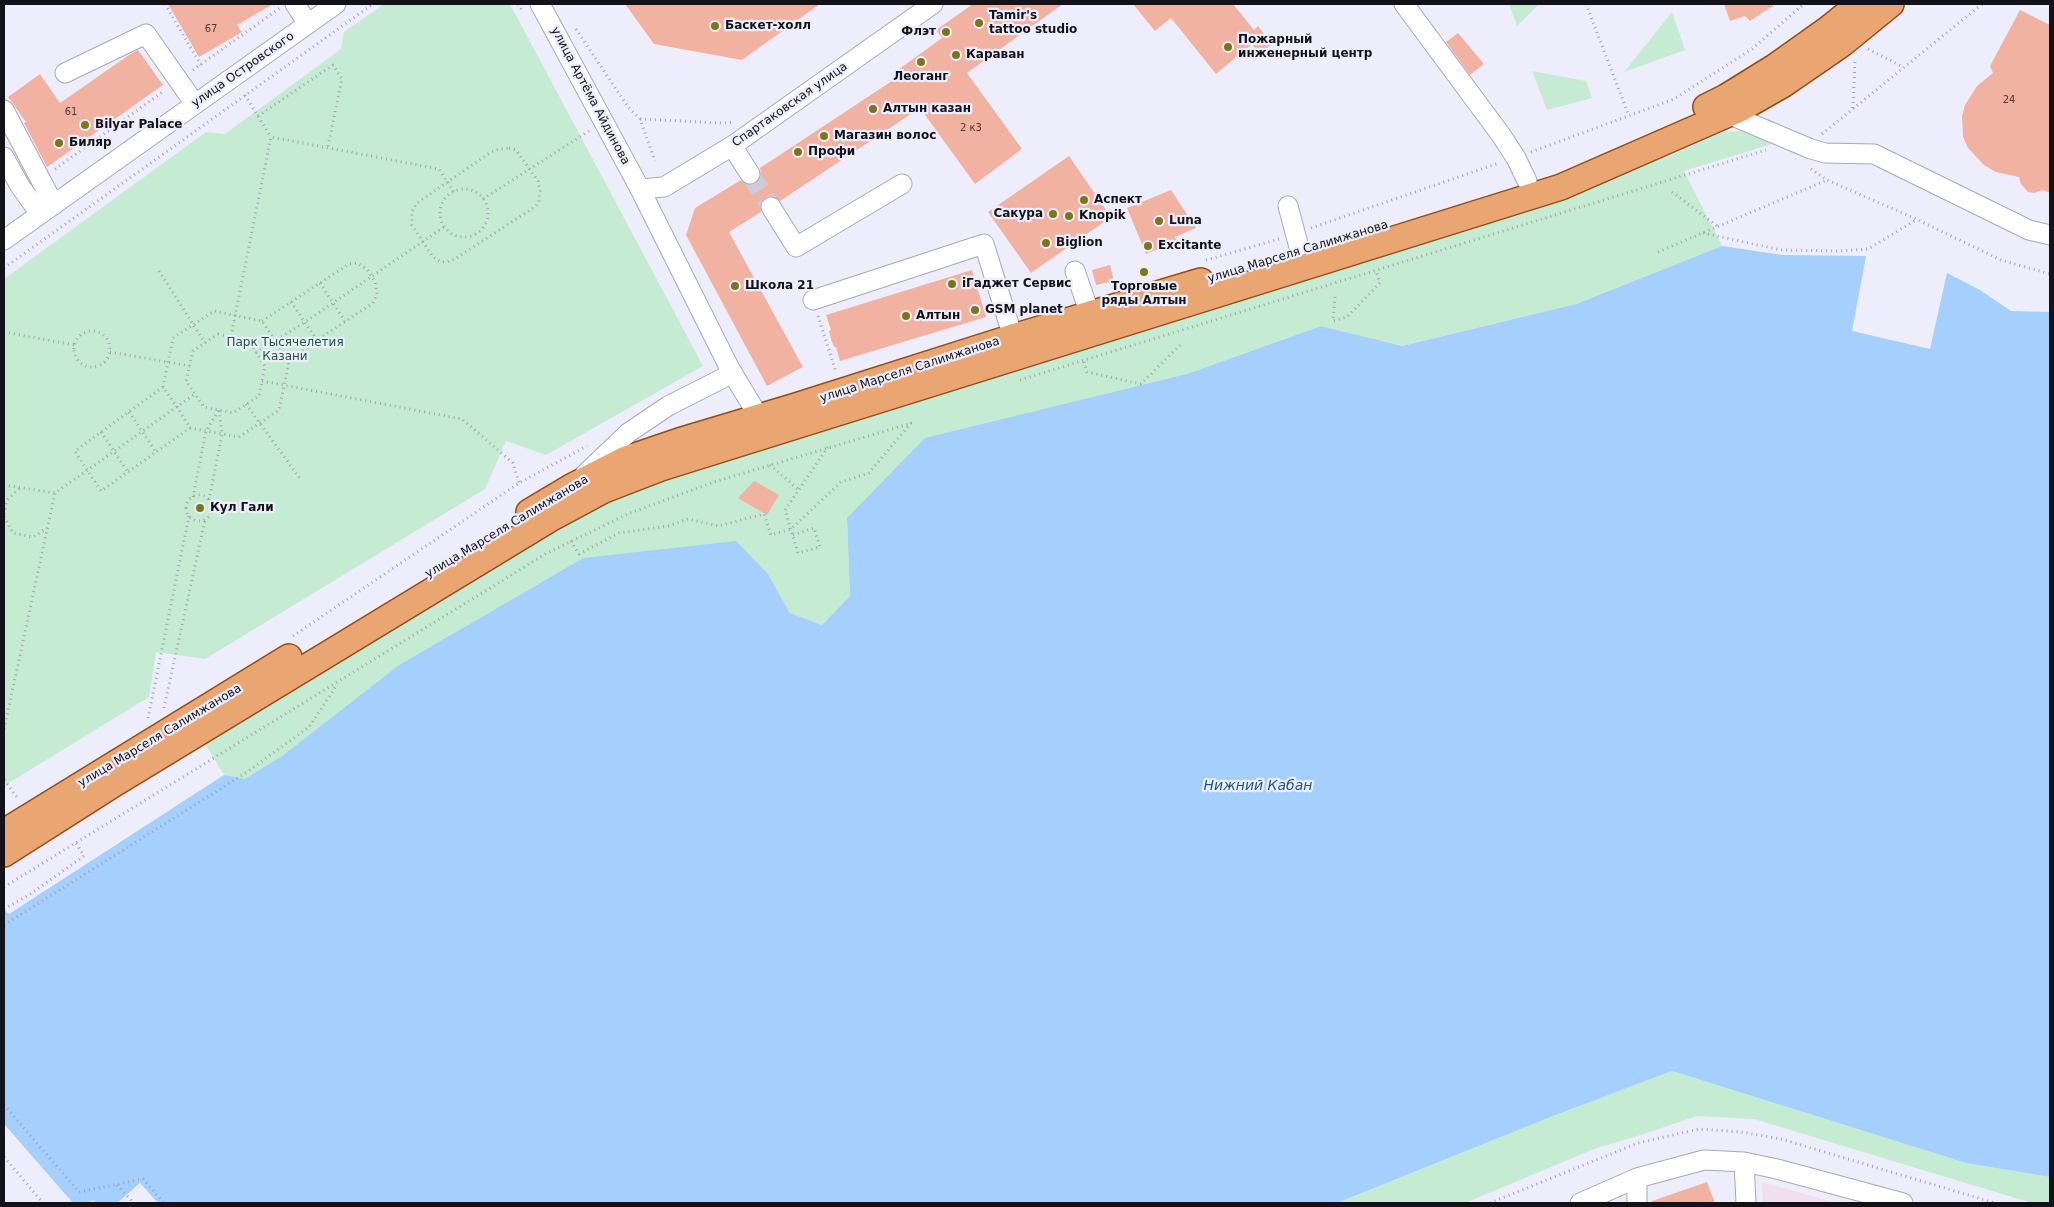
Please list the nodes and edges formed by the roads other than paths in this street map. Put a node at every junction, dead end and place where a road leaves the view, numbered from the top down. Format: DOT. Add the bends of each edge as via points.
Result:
graph roads {
  1 [pos="295,4"];
  2 [pos="336,4"];
  3 [pos="540,4"];
  4 [pos="933,4"];
  5 [pos="1404,4"];
  6 [pos="1859,4"];
  7 [pos="1891,4"];
  8 [pos="308,24"];
  9 [pos="65,73"];
  10 [pos="195,104"];
  11 [pos="4,110"];
  12 [pos="1728,114"];
  13 [pos="732,146"];
  14 [pos="4,157"];
  15 [pos="750,174"];
  16 [pos="1527,181"];
  17 [pos="902,184"];
  18 [pos="640,188"];
  19 [pos="1288,206"];
  20 [pos="770,207"];
  21 [pos="47,209"];
  22 [pos="2050,235"];
  23 [pos="4,240"];
  24 [pos="1300,251"];
  25 [pos="1075,271"];
  26 [pos="814,300"];
  27 [pos="1090,314"];
  28 [pos="1013,337"];
  29 [pos="733,373"];
  30 [pos="759,417"];
  31 [pos="571,487"];
  32 [pos="4,832"];
  33 [pos="4,854"];
  34 [pos="1744,1162"];
  35 [pos="1637,1178"];
  36 [pos="1580,1203"];
  37 [pos="1637,1203"];
  38 [pos="1746,1203"];
  39 [pos="1903,1203"];
  1 -- 8 [label="street"];
  2 -- 8 [label="street, улица Островского"];
  3 -- 18 [label="street, улица Артёма Айдинова"];
  4 -- 13 [label="street, Спартаковская улица"];
  5 -- 16 [label="street" via="1501,134"];
  6 -- 16 [label="main road, улица Марселя Салимжанова" via="1783,61 1726,97 1597,156"];
  7 -- 12 [label="main road" via="1842,44 1784,84"];
  8 -- 10 [label="street, улица Островского"];
  9 -- 10 [label="street" via="146,34"];
  10 -- 21 [label="street, улица Островского"];
  11 -- 21 [label="street" via="39,180"];
  12 -- 22 [label="street" via="1802,151 1874,154 2028,230"];
  12 -- 33 [label="main road" via="1561,188 661,468 604,490 516,539"];
  13 -- 15 [label="street"];
  13 -- 18 [label="street, Спартаковская улица" via="664,187"];
  14 -- 21 [label="street" via="20,186"];
  16 -- 24 [label="main road, улица Марселя Салимжанова"];
  17 -- 20 [label="street" via="796,248"];
  18 -- 29 [label="street, улица Артёма Айдинова"];
  19 -- 24 [label="street"];
  21 -- 23 [label="street, улица Островского"];
  24 -- 27 [label="main road, улица Марселя Салимжанова"];
  25 -- 27 [label="street"];
  26 -- 28 [label="street" via="984,244"];
  27 -- 28 [label="main road, улица Марселя Салимжанова"];
  28 -- 30 [label="main road, улица Марселя Салимжанова"];
  29 -- 30 [label="street, улица Артёма Айдинова"];
  29 -- 31 [label="street" via="668,406 628,433"];
  30 -- 31 [label="main road, улица Марселя Салимжанова" via="626,460"];
  31 -- 32 [label="main road, улица Марселя Салимжанова"];
  34 -- 35 [label="street" via="1704,1160"];
  34 -- 38 [label="street"];
  34 -- 39 [label="street"];
  35 -- 36 [label="street"];
  35 -- 37 [label="street"];
}
